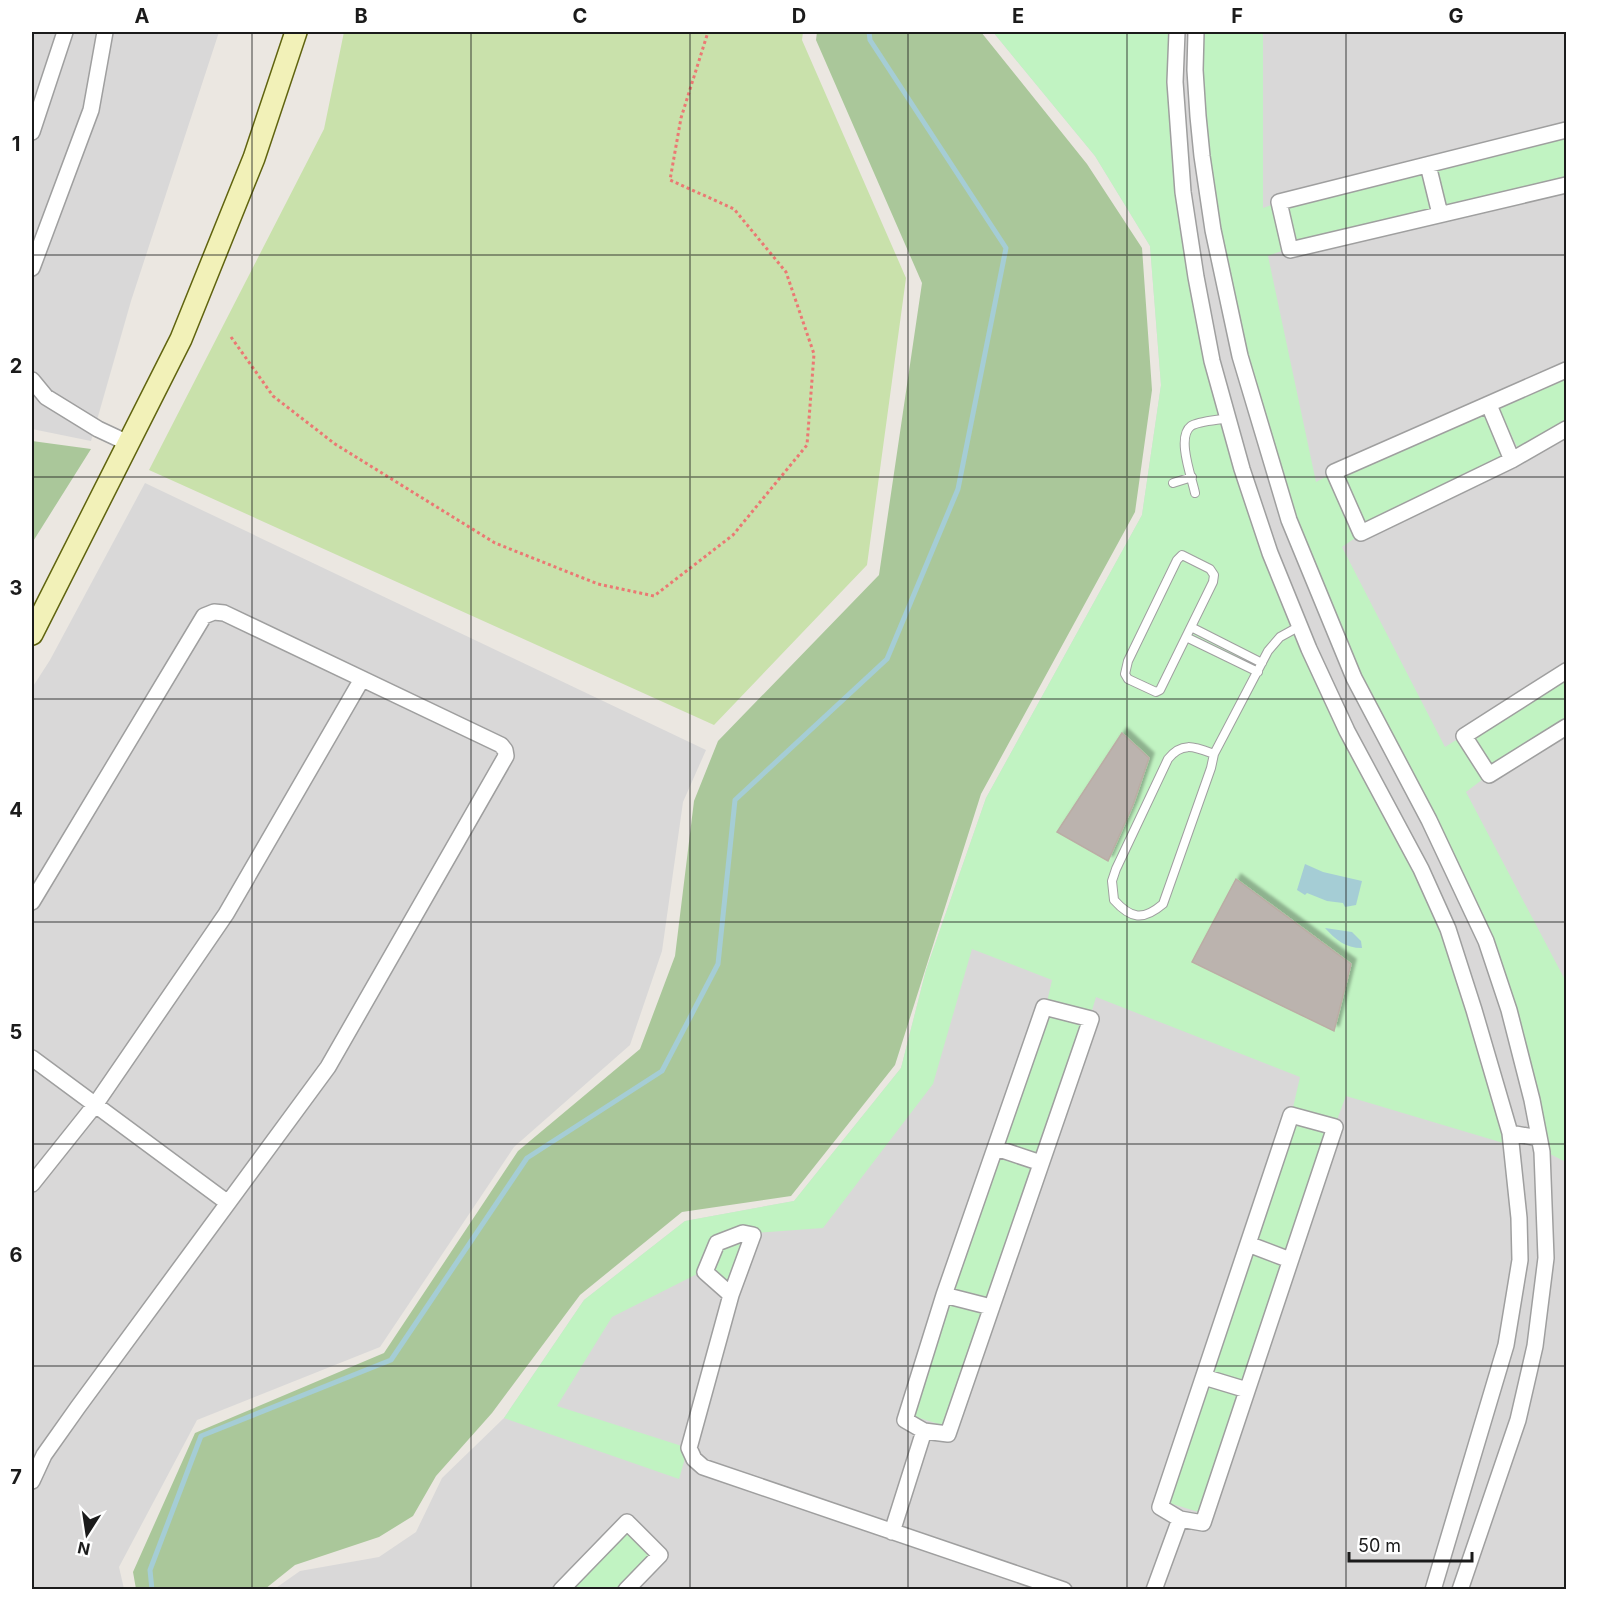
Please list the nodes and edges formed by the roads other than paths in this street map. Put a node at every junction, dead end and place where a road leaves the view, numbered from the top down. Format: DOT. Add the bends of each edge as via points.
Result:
graph roads {
  1 [pos="65,32"];
  2 [pos="105,32"];
  3 [pos="296,32"];
  4 [pos="1177,32"];
  5 [pos="1196,32"];
  6 [pos="1566,130"];
  7 [pos="32,132"];
  8 [pos="1202,156"];
  9 [pos="1181,159"];
  10 [pos="1428,165"];
  11 [pos="1566,184"];
  12 [pos="1440,214"];
  13 [pos="32,267"];
  14 [pos="1566,369"];
  15 [pos="32,380"];
  16 [pos="1489,405"];
  17 [pos="1228,418"];
  18 [pos="1566,429"];
  19 [pos="128,443"];
  20 [pos="1512,460"];
  21 [pos="1192,477"];
  22 [pos="1173,483"];
  23 [pos="1195,493"];
  24 [pos="1300,626"];
  25 [pos="1191,627"];
  26 [pos="32,634"];
  27 [pos="1186,637"];
  28 [pos="1263,663"];
  29 [pos="1566,671"];
  30 [pos="1258,672"];
  31 [pos="362,679"];
  32 [pos="1566,727"];
  33 [pos="1214,754"];
  34 [pos="32,902"];
  35 [pos="32,1058"];
  36 [pos="95,1105"];
  37 [pos="1510,1133"];
  38 [pos="1539,1138"];
  39 [pos="996,1148"];
  40 [pos="1041,1162"];
  41 [pos="32,1184"];
  42 [pos="228,1203"];
  43 [pos="1248,1244"];
  44 [pos="1290,1260"];
  45 [pos="732,1295"];
  46 [pos="944,1295"];
  47 [pos="991,1307"];
  48 [pos="1204,1377"];
  49 [pos="1247,1390"];
  50 [pos="924,1431"];
  51 [pos="32,1481"];
  52 [pos="1180,1519"];
  53 [pos="892,1532"];
  54 [pos="561,1590"];
  55 [pos="626,1590"];
  56 [pos="1064,1590"];
  57 [pos="1154,1590"];
  58 [pos="1433,1590"];
  59 [pos="1460,1590"];
  1 -- 7 [label="street"];
  2 -- 13 [label="street" via="91,110"];
  3 -- 19 [label="street" via="254,158 181,339"];
  4 -- 9 [label="street" via="1175,82"];
  5 -- 8 [label="street"];
  6 -- 10 [label="street"];
  8 -- 9 [label="street"];
  8 -- 38 [label="street" via="1240,356 1288,520 1354,678 1429,820 1486,941 1509,1010"];
  9 -- 17 [label="street" via="1196,277"];
  10 -- 12 [label="street"];
  10 -- 12 [label="street" via="1279,202 1290,250"];
  11 -- 12 [label="street"];
  14 -- 16 [label="street"];
  15 -- 19 [label="street" via="46,398"];
  16 -- 20 [label="street"];
  16 -- 20 [label="street" via="1334,472 1361,533"];
  17 -- 21 [label="lane" via="1192,425 1185,433 1183,442"];
  17 -- 24 [label="street" via="1270,553"];
  18 -- 20 [label="street"];
  19 -- 26 [label="street"];
  21 -- 22 [label="lane"];
  21 -- 23 [label="lane"];
  24 -- 28 [label="lane" via="1280,637"];
  24 -- 37 [label="street" via="1347,731 1421,869 1448,929"];
  25 -- 27 [label="lane"];
  25 -- 27 [label="lane" via="1214,575 1182,555 1128,661 1128,679 1156,692 1160,690"];
  25 -- 28 [label="lane"];
  27 -- 30 [label="lane"];
  28 -- 30 [label="lane"];
  29 -- 32 [label="street" via="1464,736 1489,775"];
  30 -- 33 [label="lane"];
  31 -- 34 [label="street" via="224,613 204,616"];
  31 -- 36 [label="street" via="226,914"];
  31 -- 42 [label="street" via="501,744 506,756 328,1066"];
  33 -- 33 [label="lane" via="1163,904 1146,915 1127,912 1114,900 1112,881 1168,759 1173,752 1186,747"];
  35 -- 36 [label="street"];
  36 -- 41 [label="street"];
  36 -- 42 [label="street"];
  37 -- 38 [label="street"];
  37 -- 58 [label="street" via="1520,1260 1506,1345"];
  38 -- 59 [label="street" via="1546,1258 1535,1346 1518,1420"];
  39 -- 40 [label="street"];
  39 -- 40 [label="street" via="1044,1006 1091,1019"];
  39 -- 46 [label="street"];
  40 -- 47 [label="street"];
  42 -- 51 [label="street" via="44,1455"];
  43 -- 44 [label="street"];
  43 -- 44 [label="street" via="1291,1115 1335,1127"];
  43 -- 48 [label="street"];
  44 -- 49 [label="street"];
  45 -- 53 [label="street" via="689,1448 694,1459 703,1467"];
  46 -- 47 [label="street"];
  46 -- 50 [label="street" via="905,1420"];
  47 -- 50 [label="street" via="948,1434"];
  48 -- 49 [label="street"];
  48 -- 52 [label="street" via="1160,1508"];
  49 -- 52 [label="street" via="1203,1523"];
  50 -- 53 [label="street"];
  52 -- 57 [label="street"];
  53 -- 56 [label="street"];
  54 -- 55 [label="street" via="627,1522 660,1555"];
}
